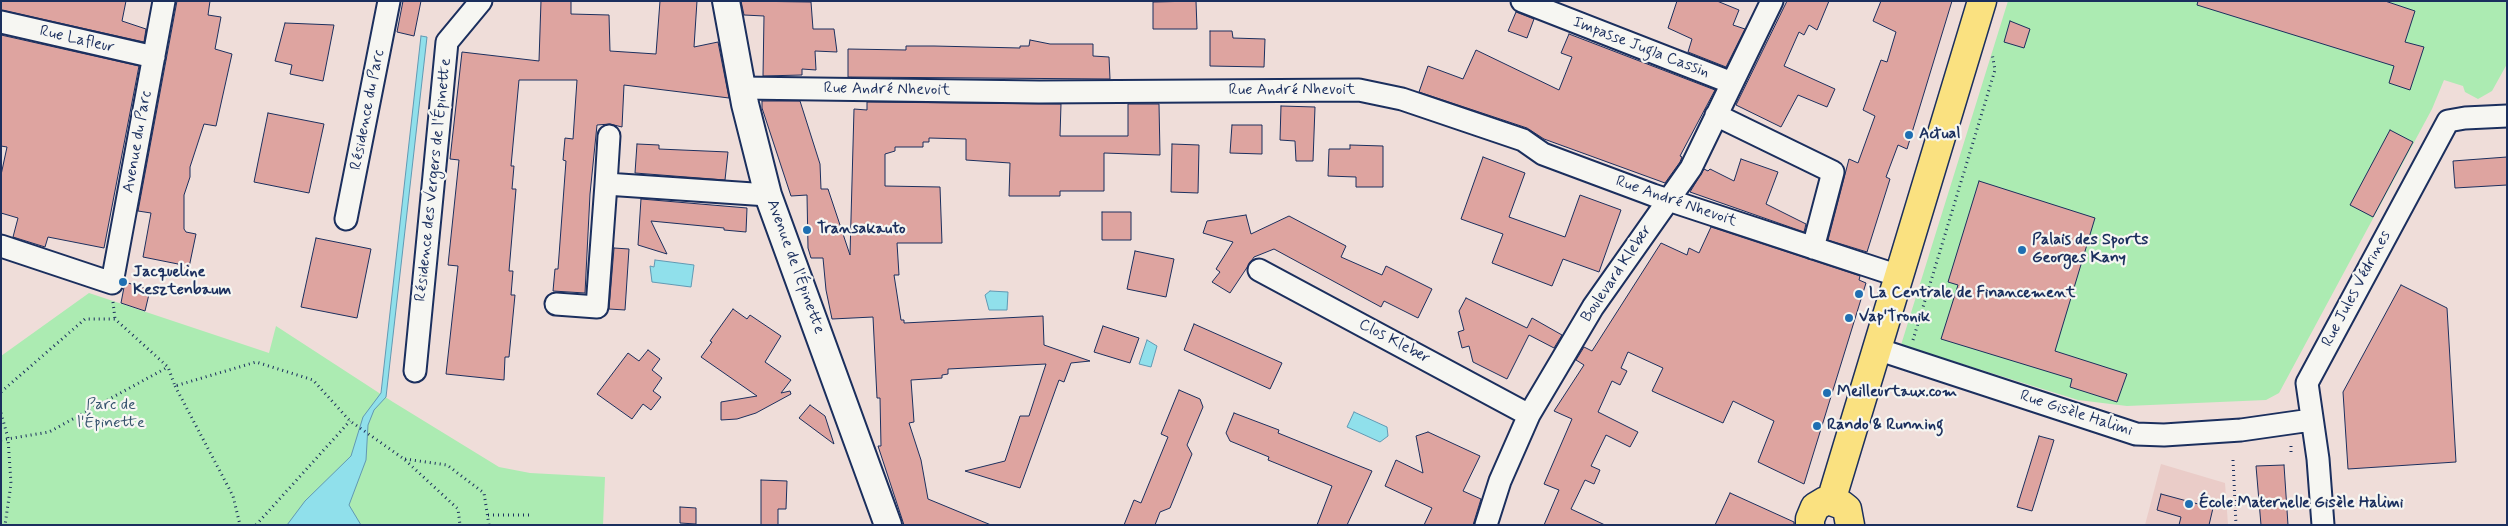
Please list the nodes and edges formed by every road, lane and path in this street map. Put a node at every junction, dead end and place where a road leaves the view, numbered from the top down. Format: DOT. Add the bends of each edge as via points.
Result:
graph roads {
  1 [pos="164,1"];
  2 [pos="389,1"];
  3 [pos="482,1"];
  4 [pos="726,1"];
  5 [pos="1522,1"];
  6 [pos="1772,1"];
  7 [pos="1982,1"];
  8 [pos="1,22"];
  9 [pos="1992,50"];
  10 [pos="154,58"];
  11 [pos="1732,83"];
  12 [pos="742,88"];
  13 [pos="1716,116"];
  14 [pos="2507,116"];
  15 [pos="609,136"];
  16 [pos="606,184"];
  17 [pos="768,195"];
  18 [pos="1668,200"];
  19 [pos="346,219"];
  20 [pos="1,246"];
  21 [pos="1813,248"];
  22 [pos="1259,270"];
  23 [pos="1899,276"];
  24 [pos="556,304"];
  25 [pos="1877,349"];
  26 [pos="168,367"];
  27 [pos="416,372"];
  28 [pos="175,386"];
  29 [pos="1,392"];
  30 [pos="1,413"];
  31 [pos="1529,414"];
  32 [pos="2311,420"];
  33 [pos="350,421"];
  34 [pos="8,438"];
  35 [pos="1,440"];
  36 [pos="404,459"];
  37 [pos="2233,460"];
  38 [pos="1831,500"];
  39 [pos="488,515"];
  40 [pos="531,515"];
  41 [pos="5,525"];
  42 [pos="240,525"];
  43 [pos="256,525"];
  44 [pos="460,525"];
  45 [pos="489,525"];
  46 [pos="888,525"];
  47 [pos="1486,525"];
  48 [pos="1810,525"];
  49 [pos="1850,525"];
  50 [pos="2236,525"];
  51 [pos="2323,525"];
  1 -- 10 [label="street, Avenue du Parc"];
  2 -- 19 [label="street, Résidence du Parc"];
  3 -- 27 [label="street, Résidence des Vergers de l'Épinette" via="447,42"];
  4 -- 12 [label="street, Avenue de l'Épinette"];
  5 -- 11 [label="street, Impasse Jugla Cassin"];
  6 -- 11 [label="street, Boulevard Kleber"];
  7 -- 23 [label="main road"];
  8 -- 10 [label="street, Rue Lafleur"];
  9 -- 25 [label="path" via="1995,70 1911,345"];
  10 -- 20 [label="street, Avenue du Parc" via="112,283"];
  11 -- 13 [label="street, Boulevard Kleber"];
  12 -- 17 [label="street, Avenue de l'Épinette"];
  12 -- 18 [label="street, Rue André Nhevoit" via="1039,92 1359,90 1402,99 1523,140 1543,154"];
  13 -- 18 [label="street, Boulevard Kleber" via="1691,168"];
  13 -- 21 [label="street" via="1834,172"];
  14 -- 32 [label="street, Rue Jules Védrines" via="2448,121 2307,383"];
  15 -- 16 [label="street"];
  16 -- 17 [label="street"];
  16 -- 24 [label="street" via="597,307"];
  17 -- 46 [label="street, Avenue de l'Épinette"];
  18 -- 21 [label="street, Rue André Nhevoit"];
  18 -- 31 [label="street, Boulevard Kleber" via="1593,307"];
  21 -- 23 [label="street, Rue André Nhevoit"];
  22 -- 31 [label="street, Clos Kleber"];
  23 -- 25 [label="main road"];
  25 -- 32 [label="street, Rue Gisèle Halimi" via="2136,434 2242,430"];
  25 -- 38 [label="main road"];
  26 -- 28 [label="path"];
  26 -- 29 [label="path" via="115,319 85,319"];
  26 -- 34 [label="path" via="49,432"];
  28 -- 33 [label="path" via="256,362 313,380"];
  28 -- 42 [label="path" via="233,496"];
  30 -- 34 [label="path"];
  31 -- 47 [label="street, Boulevard Kleber" via="1500,481"];
  32 -- 51 [label="street, Rue Jules Védrines" via="2318,459"];
  33 -- 36 [label="path"];
  33 -- 43 [label="path"];
  34 -- 35 [label="path"];
  34 -- 41 [label="path" via="11,484"];
  36 -- 39 [label="path" via="448,466 484,493"];
  36 -- 44 [label="path" via="458,510"];
  37 -- 50 [label="path"];
  38 -- 48 [label="main road" via="1815,507 1811,512"];
  38 -- 49 [label="main road" via="1847,509"];
  39 -- 40 [label="path"];
  39 -- 45 [label="path"];
}
